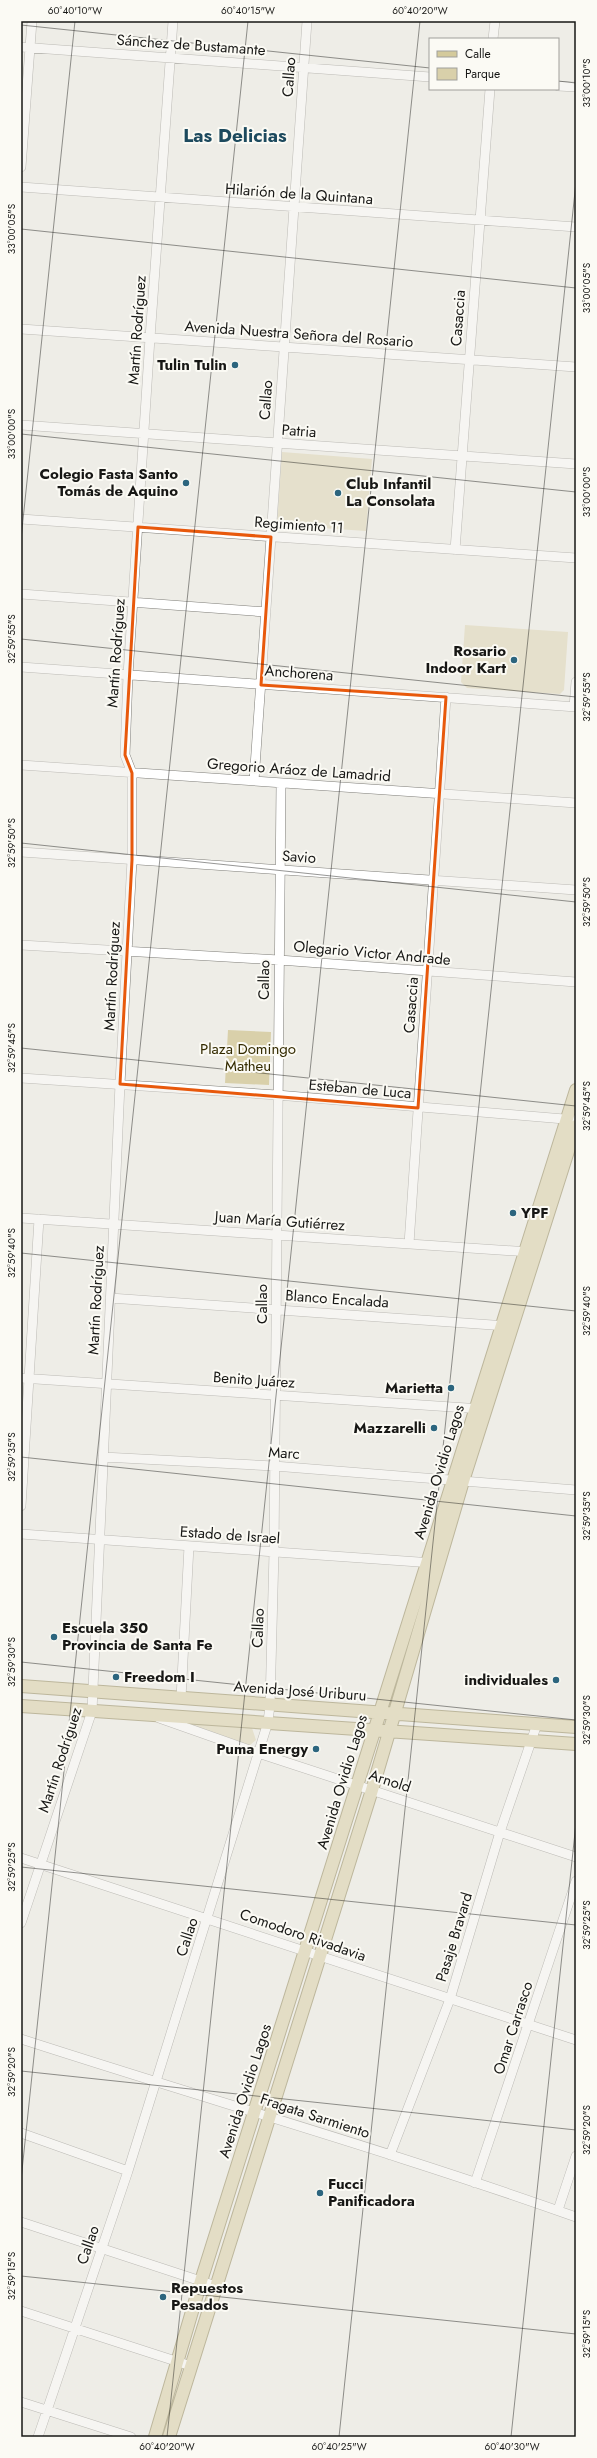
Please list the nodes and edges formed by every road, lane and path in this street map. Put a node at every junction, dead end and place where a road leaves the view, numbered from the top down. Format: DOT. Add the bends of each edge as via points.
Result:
graph roads {
  1 [pos="32,21"];
  2 [pos="173,21"];
  3 [pos="307,21"];
  4 [pos="495,21"];
  5 [pos="493,38"];
  6 [pos="25,47"];
  7 [pos="170,57"];
  8 [pos="303,67"];
  9 [pos="429,77"];
  10 [pos="559,86"];
  11 [pos="576,87"];
  12 [pos="490,90"];
  13 [pos="21,167"];
  14 [pos="21,187"];
  15 [pos="161,198"];
  16 [pos="294,207"];
  17 [pos="480,220"];
  18 [pos="576,228"];
  19 [pos="21,329"];
  20 [pos="150,338"];
  21 [pos="284,347"];
  22 [pos="469,359"];
  23 [pos="576,367"];
  24 [pos="21,425"];
  25 [pos="144,434"];
  26 [pos="278,443"];
  27 [pos="462,456"];
  28 [pos="576,464"];
  29 [pos="21,519"];
  30 [pos="138,527"];
  31 [pos="271,537"];
  32 [pos="455,550"];
  33 [pos="576,558"];
  34 [pos="21,594"];
  35 [pos="134,603"];
  36 [pos="266,612"];
  37 [pos="21,667"];
  38 [pos="128,675"];
  39 [pos="576,682"];
  40 [pos="261,685"];
  41 [pos="446,697"];
  42 [pos="575,707"];
  43 [pos="21,765"];
  44 [pos="132,773"];
  45 [pos="254,781"];
  46 [pos="281,782"];
  47 [pos="439,794"];
  48 [pos="576,803"];
  49 [pos="21,852"];
  50 [pos="132,860"];
  51 [pos="280,869"];
  52 [pos="434,880"];
  53 [pos="576,890"];
  54 [pos="21,944"];
  55 [pos="128,950"];
  56 [pos="279,960"];
  57 [pos="428,972"];
  58 [pos="576,982"];
  59 [pos="21,1078"];
  60 [pos="120,1084"];
  61 [pos="576,1090"];
  62 [pos="277,1095"];
  63 [pos="418,1108"];
  64 [pos="573,1122"];
  65 [pos="21,1218"];
  66 [pos="39,1219"];
  67 [pos="114,1224"];
  68 [pos="276,1235"];
  69 [pos="409,1244"];
  70 [pos="531,1252"];
  71 [pos="110,1298"];
  72 [pos="277,1308"];
  73 [pos="507,1326"];
  74 [pos="25,1378"];
  75 [pos="106,1385"];
  76 [pos="275,1395"];
  77 [pos="481,1409"];
  78 [pos="103,1457"];
  79 [pos="274,1466"];
  80 [pos="458,1480"];
  81 [pos="576,1490"];
  82 [pos="21,1506"];
  83 [pos="21,1534"];
  84 [pos="99,1540"];
  85 [pos="189,1546"];
  86 [pos="274,1552"];
  87 [pos="432,1564"];
  88 [pos="21,1686"];
  89 [pos="92,1692"];
  90 [pos="181,1698"];
  91 [pos="270,1705"];
  92 [pos="21,1706"];
  93 [pos="92,1711"];
  94 [pos="380,1713"];
  95 [pos="395,1714"];
  96 [pos="151,1715"];
  97 [pos="268,1722"];
  98 [pos="536,1724"];
  99 [pos="576,1727"];
  100 [pos="376,1729"];
  101 [pos="390,1730"];
  102 [pos="531,1740"];
  103 [pos="576,1744"];
  104 [pos="258,1754"];
  105 [pos="358,1786"];
  106 [pos="372,1790"];
  107 [pos="500,1832"];
  108 [pos="576,1857"];
  109 [pos="21,1858"];
  110 [pos="41,1864"];
  111 [pos="576,1881"];
  112 [pos="208,1917"];
  113 [pos="21,1923"];
  114 [pos="306,1950"];
  115 [pos="321,1956"];
  116 [pos="450,1999"];
  117 [pos="529,2025"];
  118 [pos="21,2039"];
  119 [pos="576,2040"];
  120 [pos="154,2082"];
  121 [pos="255,2111"];
  122 [pos="270,2116"];
  123 [pos="21,2133"];
  124 [pos="390,2155"];
  125 [pos="576,2156"];
  126 [pos="128,2171"];
  127 [pos="475,2183"];
  128 [pos="558,2210"];
  129 [pos="576,2217"];
  130 [pos="21,2222"];
  131 [pos="102,2248"];
  132 [pos="201,2281"];
  133 [pos="216,2286"];
  134 [pos="21,2311"];
  135 [pos="74,2329"];
  136 [pos="178,2362"];
  137 [pos="191,2366"];
  138 [pos="21,2402"];
  139 [pos="47,2411"];
  140 [pos="38,2437"];
  141 [pos="131,2437"];
  142 [pos="154,2437"];
  143 [pos="169,2437"];
  1 -- 6 [label="street"];
  2 -- 7 [label="street, Martín Rodríguez"];
  3 -- 8 [label="street, Callao"];
  4 -- 5 [label="street"];
  6 -- 7 [label="street, Sánchez de Bustamante"];
  6 -- 13 [label="street"];
  7 -- 8 [label="street, Sánchez de Bustamante"];
  7 -- 15 [label="street, Martín Rodríguez"];
  8 -- 9 [label="street, Sánchez de Bustamante"];
  8 -- 16 [label="street, Callao"];
  10 -- 11 [label="street"];
  12 -- 17 [label="street, Casaccia"];
  14 -- 15 [label="street, Hilarión de la Quintana"];
  15 -- 16 [label="street, Hilarión de la Quintana"];
  15 -- 20 [label="street, Martín Rodríguez"];
  16 -- 17 [label="street, Hilarión de la Quintana"];
  16 -- 21 [label="street, Callao"];
  17 -- 18 [label="street, Hilarión de la Quintana"];
  17 -- 22 [label="street, Casaccia"];
  19 -- 20 [label="street, Avenida Nuestra Señora del Rosario"];
  20 -- 21 [label="street, Avenida Nuestra Señora del Rosario"];
  20 -- 25 [label="street, Martín Rodríguez"];
  21 -- 22 [label="street, Avenida Nuestra Señora del Rosario"];
  21 -- 26 [label="street, Callao"];
  22 -- 23 [label="street, Avenida Nuestra Señora del Rosario"];
  22 -- 27 [label="street, Casaccia"];
  24 -- 25 [label="street, Patria"];
  25 -- 26 [label="street, Patria"];
  25 -- 30 [label="street, Martín Rodríguez"];
  26 -- 27 [label="street, Patria"];
  26 -- 31 [label="street, Callao"];
  27 -- 28 [label="street, Patria"];
  27 -- 32 [label="street, Casaccia"];
  29 -- 30 [label="street, Regimiento 11"];
  30 -- 31 [label="street, Regimiento 11"];
  30 -- 35 [label="street, Martín Rodríguez"];
  31 -- 32 [label="street, Regimiento 11"];
  31 -- 36 [label="street, Callao"];
  32 -- 33 [label="street, Regimiento 11"];
  34 -- 35 [label="street"];
  35 -- 36 [label="street"];
  35 -- 38 [label="street, Martín Rodríguez"];
  36 -- 40 [label="street, Callao"];
  37 -- 38 [label="street, Anchorena"];
  38 -- 40 [label="street, Anchorena"];
  38 -- 44 [label="street, Martín Rodríguez" via="125,755"];
  39 -- 42 [label="street"];
  40 -- 41 [label="street, Anchorena"];
  40 -- 45 [label="street, Callao"];
  41 -- 42 [label="street, Anchorena"];
  41 -- 47 [label="street, Casaccia"];
  43 -- 44 [label="street, Gregorio Aráoz de Lamadrid"];
  44 -- 45 [label="street, Gregorio Aráoz de Lamadrid"];
  44 -- 50 [label="street, Martín Rodríguez"];
  45 -- 46 [label="street, Gregorio Aráoz de Lamadrid"];
  46 -- 47 [label="street, Gregorio Aráoz de Lamadrid"];
  46 -- 51 [label="street, Callao"];
  47 -- 48 [label="street, Gregorio Aráoz de Lamadrid"];
  47 -- 52 [label="street, Casaccia"];
  49 -- 50 [label="street, Savio"];
  50 -- 51 [label="street, Savio"];
  50 -- 55 [label="street, Martín Rodríguez"];
  51 -- 52 [label="street, Savio"];
  51 -- 56 [label="street, Callao"];
  52 -- 53 [label="street, Savio"];
  52 -- 57 [label="street, Casaccia"];
  54 -- 55 [label="street, Olegario Victor Andrade"];
  55 -- 56 [label="street, Olegario Victor Andrade"];
  55 -- 60 [label="street, Martín Rodríguez"];
  56 -- 57 [label="street, Olegario Victor Andrade"];
  56 -- 62 [label="street, Callao"];
  57 -- 58 [label="street, Olegario Victor Andrade"];
  57 -- 63 [label="street, Casaccia"];
  59 -- 60 [label="street, Esteban de Luca"];
  60 -- 62 [label="street, Esteban de Luca"];
  60 -- 67 [label="street, Martín Rodríguez"];
  61 -- 64 [label="main road, Avenida Ovidio Lagos"];
  62 -- 63 [label="street, Esteban de Luca"];
  62 -- 68 [label="street, Callao"];
  63 -- 64 [label="street, Esteban de Luca"];
  63 -- 69 [label="street, Casaccia"];
  64 -- 70 [label="main road, Avenida Ovidio Lagos"];
  65 -- 66 [label="street, Juan María Gutiérrez"];
  66 -- 67 [label="street, Juan María Gutiérrez"];
  66 -- 74 [label="street"];
  67 -- 68 [label="street, Juan María Gutiérrez"];
  67 -- 71 [label="street, Martín Rodríguez"];
  68 -- 69 [label="street, Juan María Gutiérrez"];
  68 -- 72 [label="street, Callao"];
  69 -- 70 [label="street, Juan María Gutiérrez"];
  70 -- 73 [label="main road, Avenida Ovidio Lagos"];
  71 -- 72 [label="street, Blanco Encalada"];
  71 -- 75 [label="street, Martín Rodríguez"];
  72 -- 73 [label="street, Blanco Encalada"];
  72 -- 76 [label="street, Callao"];
  73 -- 77 [label="main road, Avenida Ovidio Lagos"];
  74 -- 75 [label="street, Benito Juárez"];
  74 -- 82 [label="street"];
  75 -- 76 [label="street, Benito Juárez"];
  75 -- 78 [label="street, Martín Rodríguez"];
  76 -- 77 [label="street, Benito Juárez"];
  76 -- 79 [label="street, Callao"];
  77 -- 80 [label="main road, Avenida Ovidio Lagos"];
  78 -- 79 [label="street, Marc"];
  78 -- 84 [label="street, Martín Rodríguez"];
  79 -- 80 [label="street, Marc"];
  79 -- 86 [label="street, Callao"];
  80 -- 81 [label="street, Marc"];
  80 -- 87 [label="main road, Avenida Ovidio Lagos"];
  83 -- 84 [label="street, Estado de Israel"];
  84 -- 85 [label="street, Estado de Israel"];
  84 -- 89 [label="street, Martín Rodríguez"];
  85 -- 86 [label="street, Estado de Israel"];
  85 -- 90 [label="street"];
  86 -- 87 [label="street, Estado de Israel"];
  86 -- 91 [label="street, Callao"];
  87 -- 94 [label="main road, Avenida Ovidio Lagos"];
  87 -- 95 [label="main road, Avenida Ovidio Lagos"];
  88 -- 89 [label="main road, Avenida José Uriburu"];
  89 -- 90 [label="main road, Avenida José Uriburu"];
  89 -- 93 [label="street, Martín Rodríguez"];
  90 -- 91 [label="main road, Avenida José Uriburu"];
  91 -- 94 [label="main road, Avenida José Uriburu"];
  91 -- 97 [label="street, Callao"];
  92 -- 93 [label="main road"];
  93 -- 96 [label="main road"];
  93 -- 110 [label="street, Martín Rodríguez"];
  94 -- 95 [label="main road, Avenida José Uriburu"];
  94 -- 100 [label="main road, Avenida Ovidio Lagos"];
  95 -- 98 [label="main road, Avenida José Uriburu"];
  95 -- 101 [label="main road, Avenida Ovidio Lagos"];
  96 -- 97 [label="main road"];
  96 -- 104 [label="street, Arnold"];
  97 -- 100 [label="main road"];
  97 -- 104 [label="street, Callao"];
  98 -- 99 [label="main road, Avenida José Uriburu"];
  98 -- 102 [label="street, Pasaje Bravard"];
  100 -- 101 [label="main road"];
  100 -- 105 [label="main road, Avenida Ovidio Lagos"];
  101 -- 102 [label="main road"];
  101 -- 106 [label="main road, Avenida Ovidio Lagos"];
  102 -- 103 [label="main road"];
  102 -- 107 [label="street, Pasaje Bravard"];
  104 -- 105 [label="street, Arnold"];
  104 -- 112 [label="street, Callao"];
  105 -- 106 [label="street, Arnold"];
  105 -- 114 [label="main road, Avenida Ovidio Lagos"];
  106 -- 107 [label="street, Arnold"];
  106 -- 115 [label="main road, Avenida Ovidio Lagos"];
  107 -- 108 [label="street, Arnold"];
  107 -- 116 [label="street, Pasaje Bravard"];
  109 -- 110 [label="street, Comodoro Rivadavia"];
  110 -- 112 [label="street, Comodoro Rivadavia"];
  110 -- 113 [label="street, Martín Rodríguez"];
  111 -- 117 [label="street, Omar Carrasco"];
  112 -- 114 [label="street, Comodoro Rivadavia"];
  112 -- 120 [label="street, Callao"];
  114 -- 115 [label="street, Comodoro Rivadavia"];
  114 -- 121 [label="main road, Avenida Ovidio Lagos"];
  115 -- 116 [label="street, Comodoro Rivadavia"];
  115 -- 122 [label="main road, Avenida Ovidio Lagos"];
  116 -- 117 [label="street, Comodoro Rivadavia"];
  116 -- 124 [label="street, Pasaje Bravard"];
  117 -- 119 [label="street, Comodoro Rivadavia"];
  117 -- 127 [label="street, Omar Carrasco"];
  118 -- 120 [label="street, Fragata Sarmiento"];
  120 -- 121 [label="street, Fragata Sarmiento"];
  120 -- 126 [label="street, Callao"];
  121 -- 122 [label="street, Fragata Sarmiento"];
  121 -- 132 [label="main road, Avenida Ovidio Lagos"];
  122 -- 124 [label="street, Fragata Sarmiento"];
  122 -- 133 [label="main road, Avenida Ovidio Lagos"];
  123 -- 126 [label="street"];
  124 -- 127 [label="street, Fragata Sarmiento"];
  125 -- 128 [label="street"];
  126 -- 131 [label="street, Callao"];
  127 -- 128 [label="street, Fragata Sarmiento"];
  128 -- 129 [label="street, Fragata Sarmiento"];
  130 -- 131 [label="street"];
  131 -- 132 [label="street"];
  131 -- 135 [label="street, Callao"];
  132 -- 133 [label="street"];
  132 -- 136 [label="main road, Avenida Ovidio Lagos"];
  133 -- 137 [label="main road, Avenida Ovidio Lagos"];
  134 -- 135 [label="street"];
  135 -- 136 [label="street"];
  135 -- 139 [label="street, Callao"];
  136 -- 137 [label="street"];
  136 -- 142 [label="main road, Avenida Ovidio Lagos"];
  137 -- 143 [label="main road, Avenida Ovidio Lagos"];
  138 -- 139 [label="street"];
  139 -- 140 [label="street, Callao"];
  139 -- 141 [label="street"];
}
